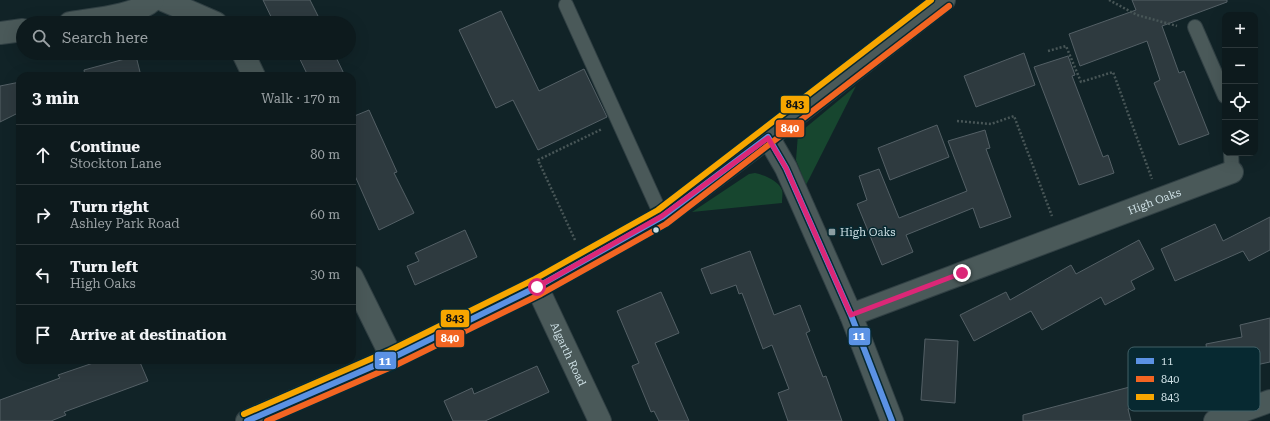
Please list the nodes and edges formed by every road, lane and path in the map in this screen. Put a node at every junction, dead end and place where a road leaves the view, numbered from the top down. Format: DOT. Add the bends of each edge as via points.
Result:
graph roads {
  1 [pos="153,0"];
  2 [pos="163,0"];
  3 [pos="944,0"];
  4 [pos="1109,0"];
  5 [pos="566,5"];
  6 [pos="106,16"];
  7 [pos="200,16"];
  8 [pos="1195,27"];
  9 [pos="16,31"];
  10 [pos="0,33"];
  11 [pos="1048,51"];
  12 [pos="246,60"];
  13 [pos="252,72"];
  14 [pos="1222,89"];
  15 [pos="618,121"];
  16 [pos="957,121"];
  17 [pos="768,138"];
  18 [pos="1232,163"];
  19 [pos="1159,199"];
  20 [pos="662,216"];
  21 [pos="1060,237"];
  22 [pos="585,260"];
  23 [pos="356,285"];
  24 [pos="537,287"];
  25 [pos="851,315"];
  26 [pos="392,358"];
  27 [pos="1270,400"];
  28 [pos="1260,404"];
  29 [pos="1241,411"];
  30 [pos="246,421"];
  31 [pos="600,421"];
  32 [pos="892,421"];
  33 [pos="1215,421"];
  1 -- 6 [label="street" via="146,6"];
  2 -- 7 [label="street"];
  3 -- 17 [label="street"];
  4 -- 8 [label="path" via="1137,15 1182,28"];
  5 -- 15 [label="lane"];
  8 -- 14 [label="lane"];
  9 -- 10 [label="street"];
  11 -- 19 [label="path" via="1066,46 1081,82 1113,72"];
  12 -- 13 [label="street"];
  15 -- 20 [label="lane"];
  15 -- 22 [label="path" via="538,160"];
  16 -- 21 [label="path" via="991,124 1014,116"];
  17 -- 20 [label="street"];
  17 -- 25 [label="street" via="786,168"];
  18 -- 19 [label="street, High Oaks"];
  19 -- 21 [label="street, High Oaks"];
  20 -- 22 [label="street"];
  21 -- 25 [label="street, High Oaks"];
  22 -- 24 [label="street"];
  23 -- 26 [label="street"];
  24 -- 26 [label="street"];
  24 -- 31 [label="street, Algarth Road"];
  25 -- 32 [label="street"];
  26 -- 30 [label="street"];
  27 -- 28 [label="street"];
  29 -- 33 [label="street"];
}
